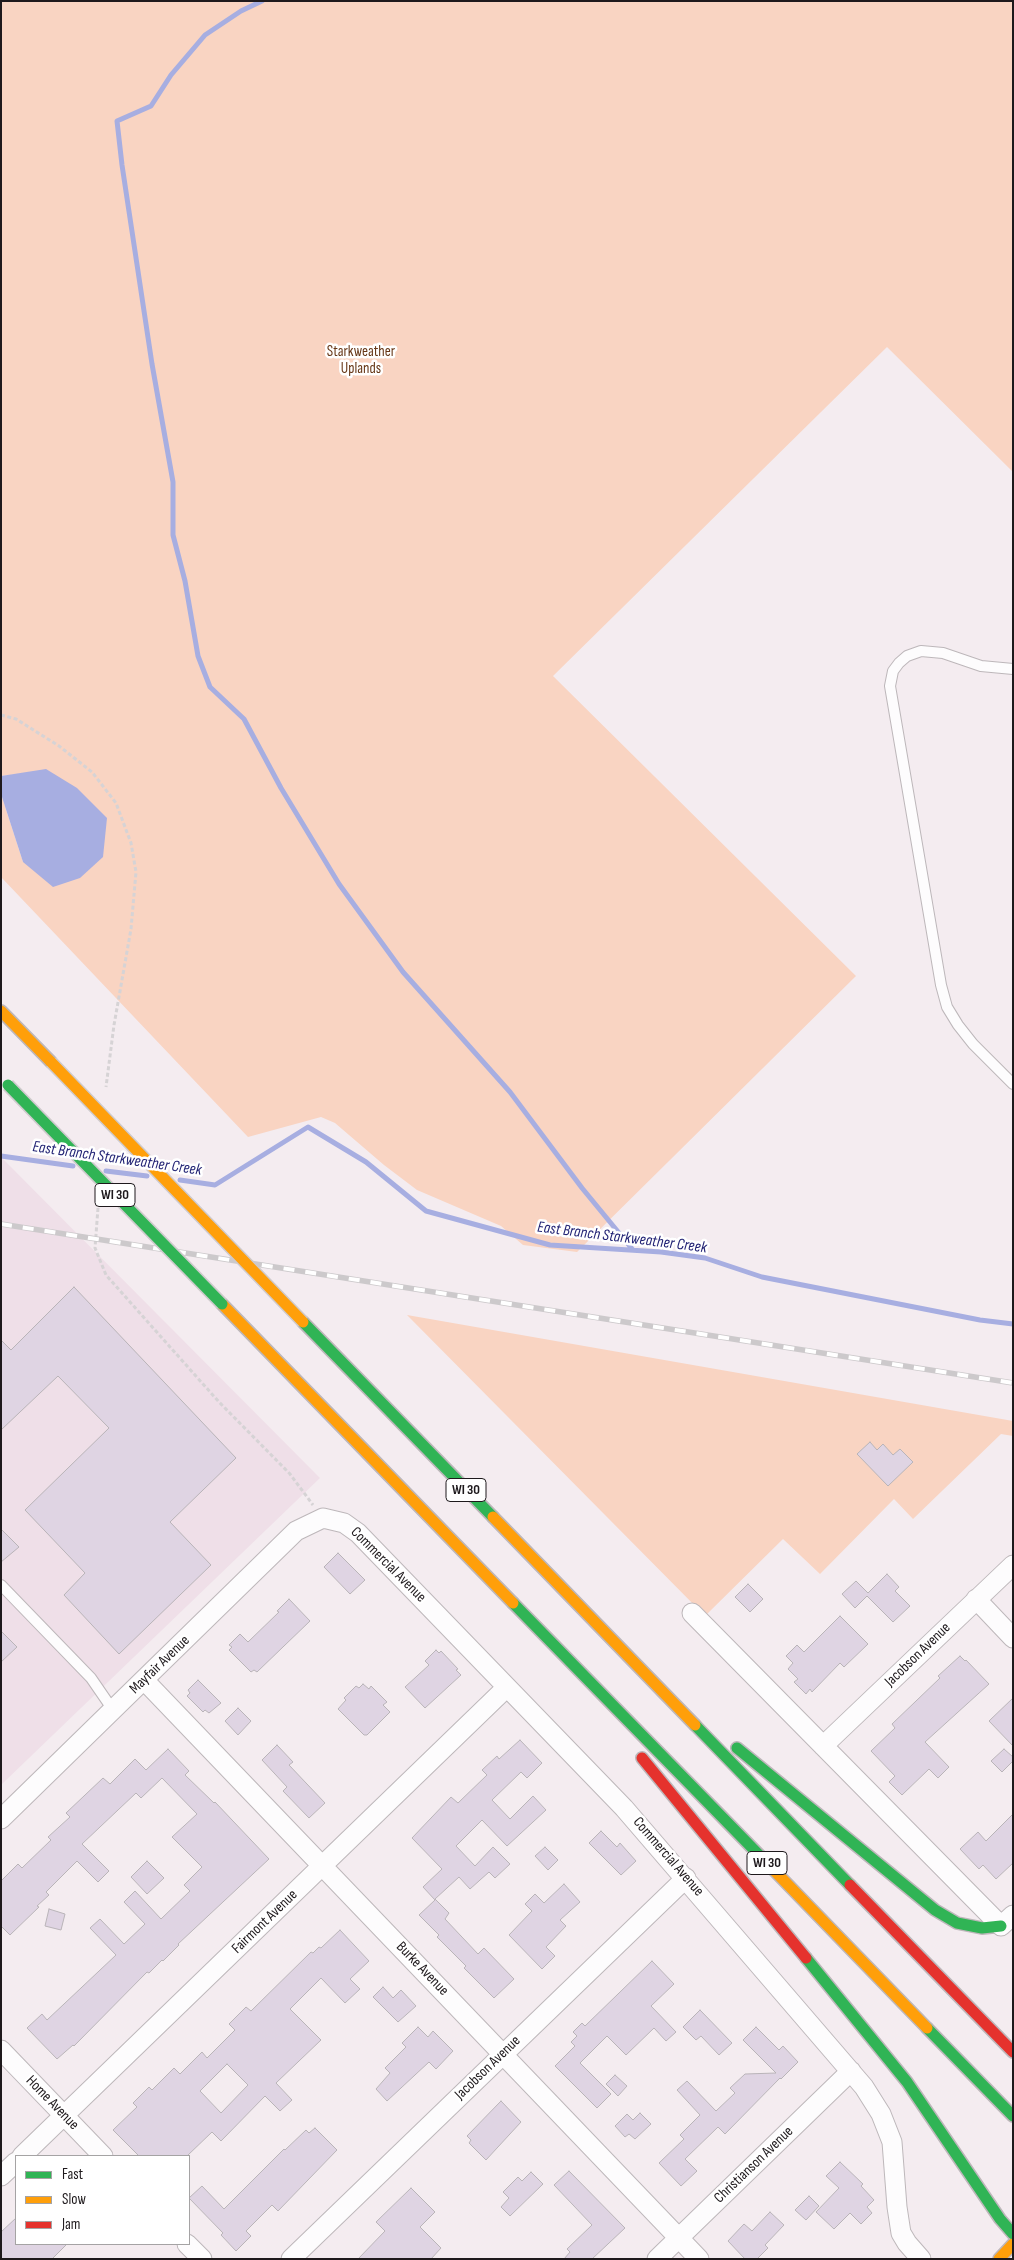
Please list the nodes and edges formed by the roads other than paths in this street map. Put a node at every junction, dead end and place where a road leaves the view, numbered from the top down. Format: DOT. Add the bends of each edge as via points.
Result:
graph roads {
  1 [pos="1013,669"];
  2 [pos="1,1011"];
  3 [pos="5,1082"];
  4 [pos="1013,1084"];
  5 [pos="323,1518"];
  6 [pos="1013,1565"];
  7 [pos="1,1585"];
  8 [pos="976,1599"];
  9 [pos="521,1610"];
  10 [pos="692,1613"];
  11 [pos="1013,1638"];
  12 [pos="629,1658"];
  13 [pos="144,1680"];
  14 [pos="507,1687"];
  15 [pos="600,1708"];
  16 [pos="113,1710"];
  17 [pos="823,1746"];
  18 [pos="636,1752"];
  19 [pos="1,1819"];
  20 [pos="322,1866"];
  21 [pos="686,1878"];
  22 [pos="1007,1924"];
  23 [pos="1,2050"];
  24 [pos="1013,2052"];
  25 [pos="503,2054"];
  26 [pos="851,2071"];
  27 [pos="64,2116"];
  28 [pos="1013,2116"];
  29 [pos="23,2155"];
  30 [pos="102,2155"];
  31 [pos="15,2163"];
  32 [pos="1,2176"];
  33 [pos="1013,2234"];
  34 [pos="679,2238"];
  35 [pos="1013,2244"];
  36 [pos="188,2245"];
  37 [pos="202,2259"];
  38 [pos="291,2259"];
  39 [pos="657,2259"];
  40 [pos="699,2259"];
  41 [pos="921,2259"];
  42 [pos="1000,2259"];
  1 -- 4 [label="lane" via="981,666 942,653 921,650 907,656 893,671 890,686 947,1007 973,1044"];
  2 -- 12 [label="main road, WI 30, bridge"];
  3 -- 9 [label="main road, WI 30, bridge"];
  5 -- 13 [label="street, Mayfair Avenue" via="296,1531"];
  5 -- 14 [label="street, Commercial Avenue" via="344,1523 358,1533"];
  6 -- 8 [label="street, Jacobson Avenue"];
  7 -- 16 [label="lane" via="91,1678"];
  8 -- 11 [label="street"];
  8 -- 17 [label="street, Jacobson Avenue"];
  9 -- 15 [label="main road"];
  9 -- 28 [label="main road, WI 30"];
  10 -- 17 [label="street"];
  12 -- 22 [label="main road" via="935,1910 957,1923 982,1928"];
  12 -- 24 [label="main road, WI 30"];
  13 -- 16 [label="street, Mayfair Avenue"];
  13 -- 20 [label="street, Burke Avenue"];
  14 -- 20 [label="street, Fairmont Avenue"];
  14 -- 21 [label="street, Commercial Avenue" via="624,1808"];
  16 -- 19 [label="street, Mayfair Avenue"];
  17 -- 22 [label="street"];
  18 -- 33 [label="main road" via="907,2082"];
  20 -- 25 [label="street, Burke Avenue"];
  20 -- 27 [label="street, Fairmont Avenue"];
  21 -- 25 [label="street, Jacobson Avenue"];
  21 -- 26 [label="street, Commercial Avenue"];
  23 -- 27 [label="street, Home Avenue"];
  25 -- 34 [label="street, Burke Avenue"];
  25 -- 38 [label="street, Jacobson Avenue"];
  26 -- 34 [label="street, Christianson Avenue"];
  26 -- 41 [label="street, Commercial Avenue" via="881,2114 892,2142 901,2233"];
  27 -- 29 [label="street, Fairmont Avenue"];
  27 -- 30 [label="street, Home Avenue"];
  31 -- 32 [label="street"];
  34 -- 39 [label="street, Christianson Avenue"];
  34 -- 40 [label="street, Burke Avenue"];
  35 -- 42 [label="main road"];
  36 -- 37 [label="street"];
}
